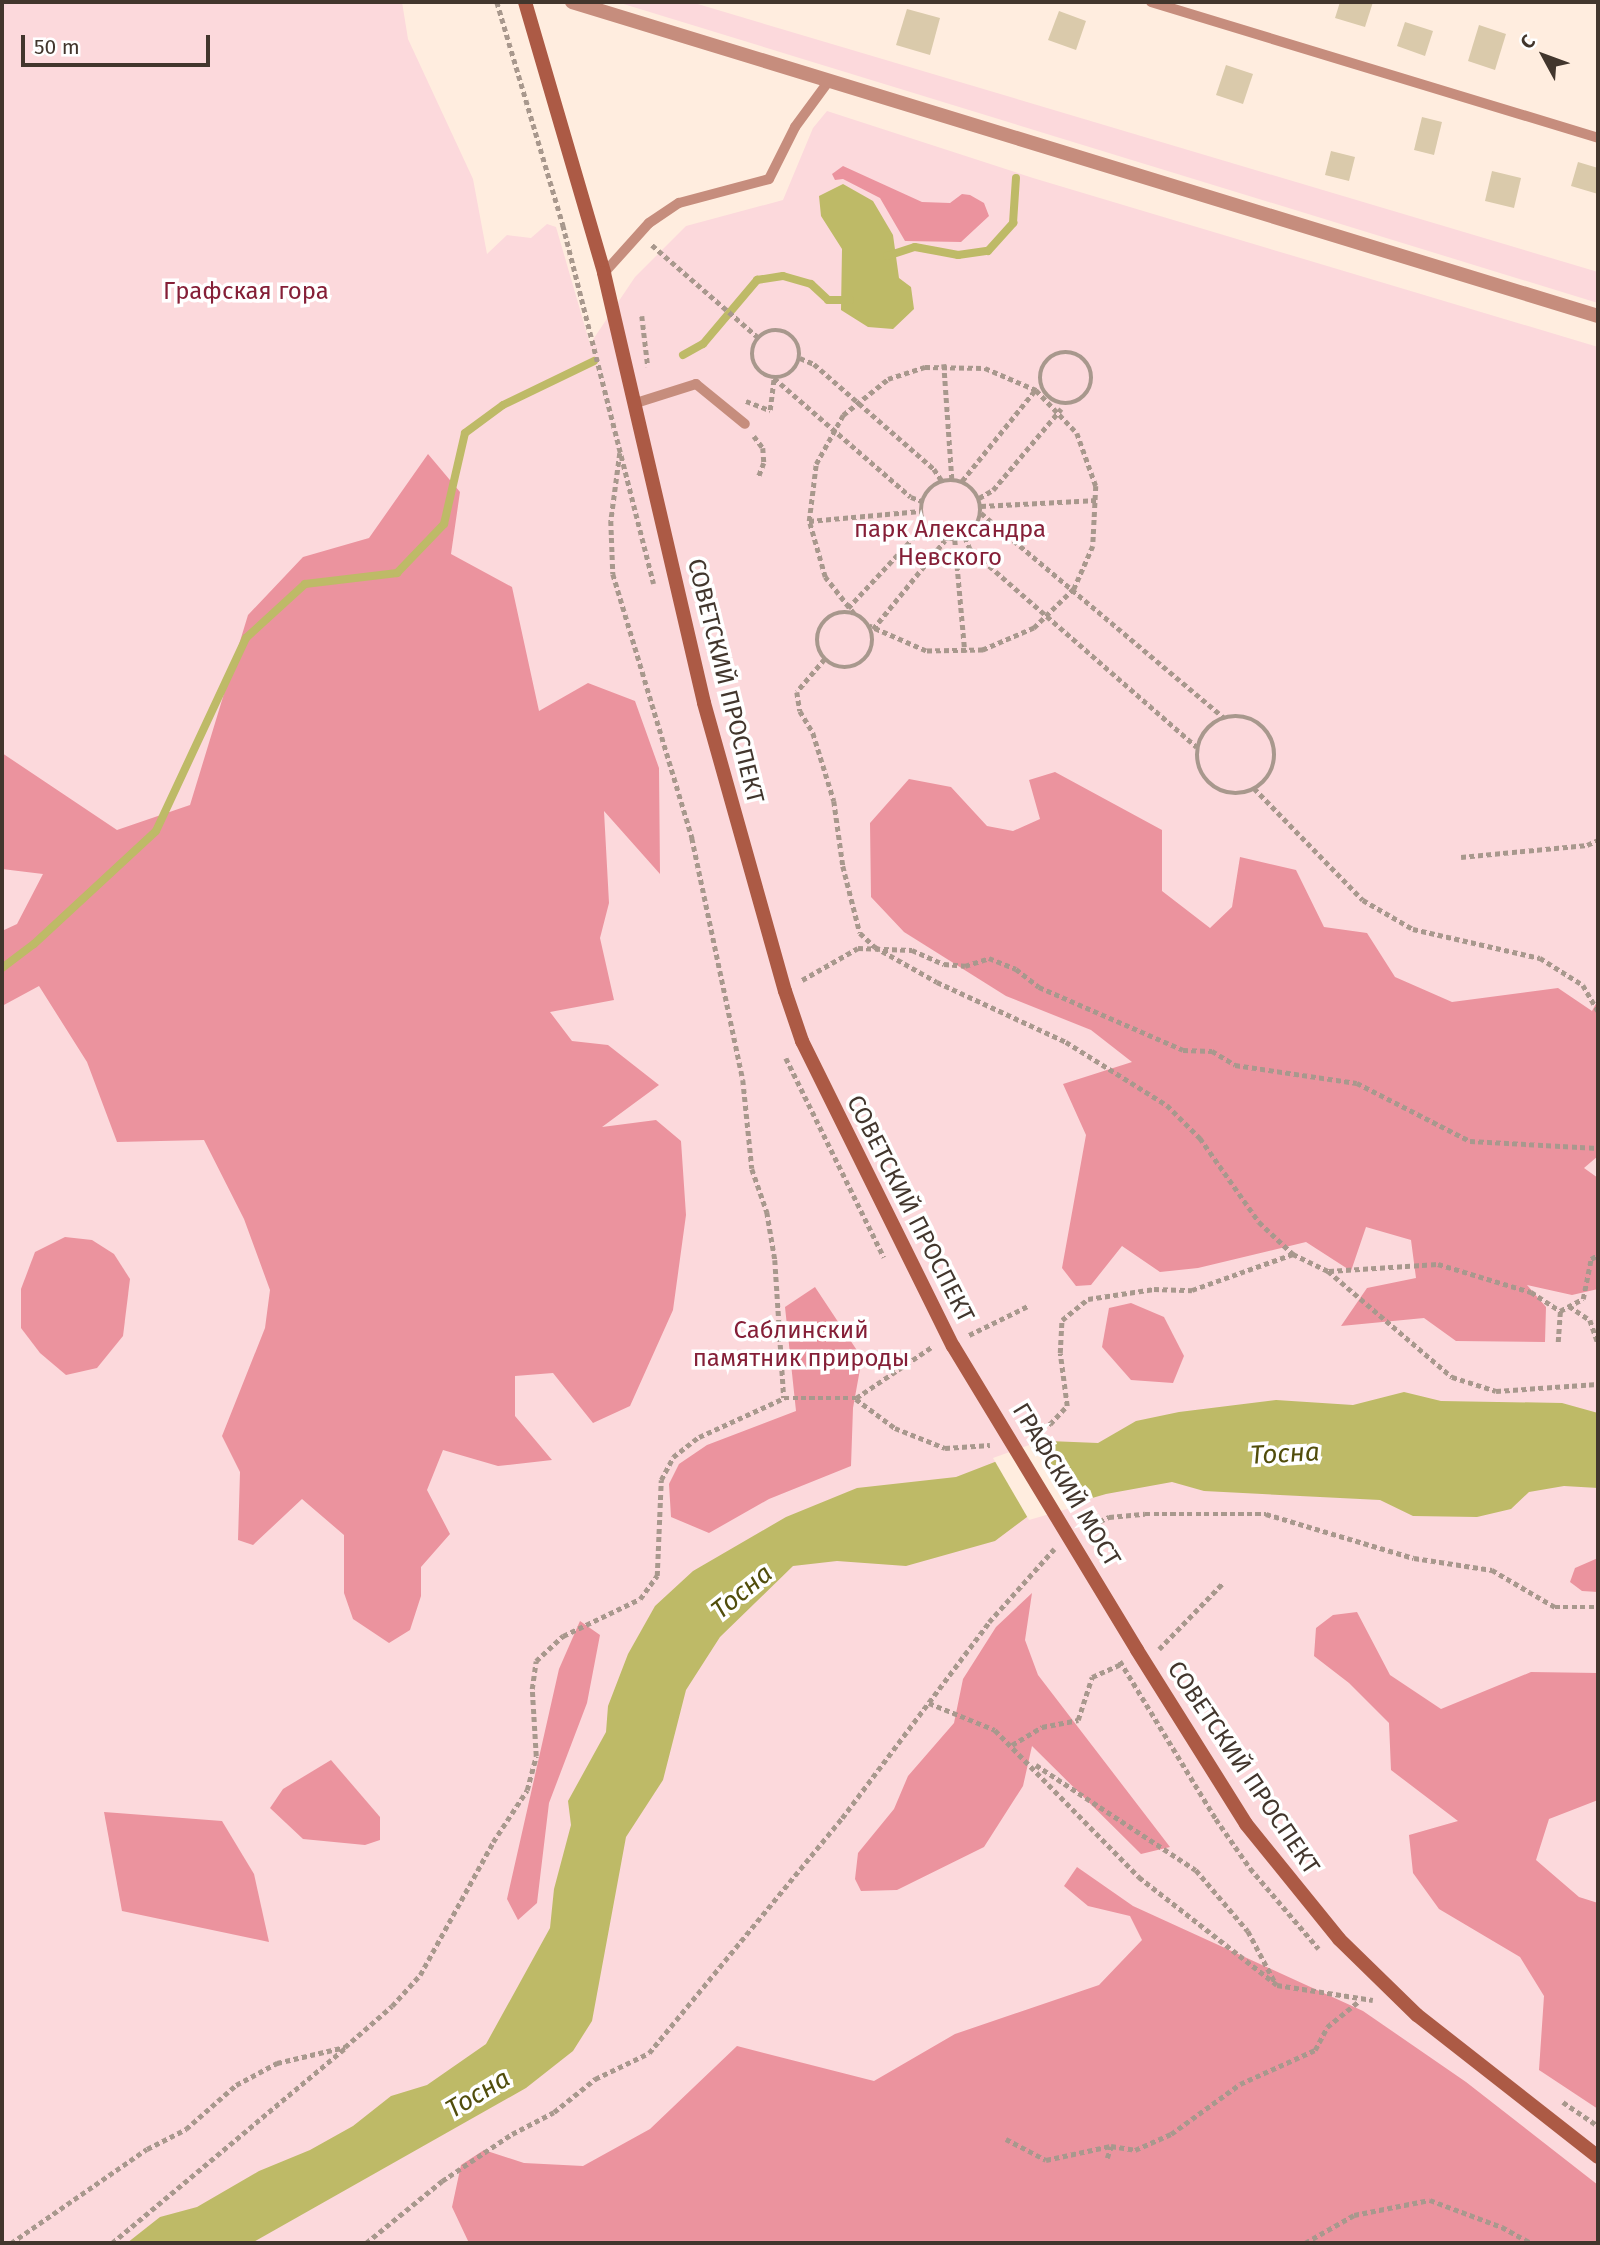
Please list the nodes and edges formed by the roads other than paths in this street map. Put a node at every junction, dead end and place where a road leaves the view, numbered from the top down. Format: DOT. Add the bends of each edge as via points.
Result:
graph roads {
  1 [pos="525,2"];
  2 [pos="572,2"];
  3 [pos="1150,2"];
  4 [pos="828,82"];
  5 [pos="1598,138"];
  6 [pos="604,273"];
  7 [pos="1598,316"];
  8 [pos="636,403"];
  9 [pos="745,424"];
  10 [pos="953,1346"];
  11 [pos="1137,1650"];
  12 [pos="1598,2157"];
  1 -- 6 [label="main road, СОВЕТСКИЙ ПРОСПЕКТ"];
  2 -- 4 [label="street"];
  3 -- 5 [label="lane"];
  4 -- 6 [label="lane" via="795,127 769,179 678,203 649,223"];
  4 -- 7 [label="street"];
  6 -- 8 [label="main road, СОВЕТСКИЙ ПРОСПЕКТ"];
  8 -- 9 [label="lane" via="696,384"];
  8 -- 10 [label="main road, СОВЕТСКИЙ ПРОСПЕКТ" via="704,703 785,991 802,1041"];
  10 -- 11 [label="main road, ГРАФСКИЙ МОСТ, bridge"];
  11 -- 12 [label="main road, СОВЕТСКИЙ ПРОСПЕКТ" via="1246,1824 1339,1939 1417,2015"];
}
